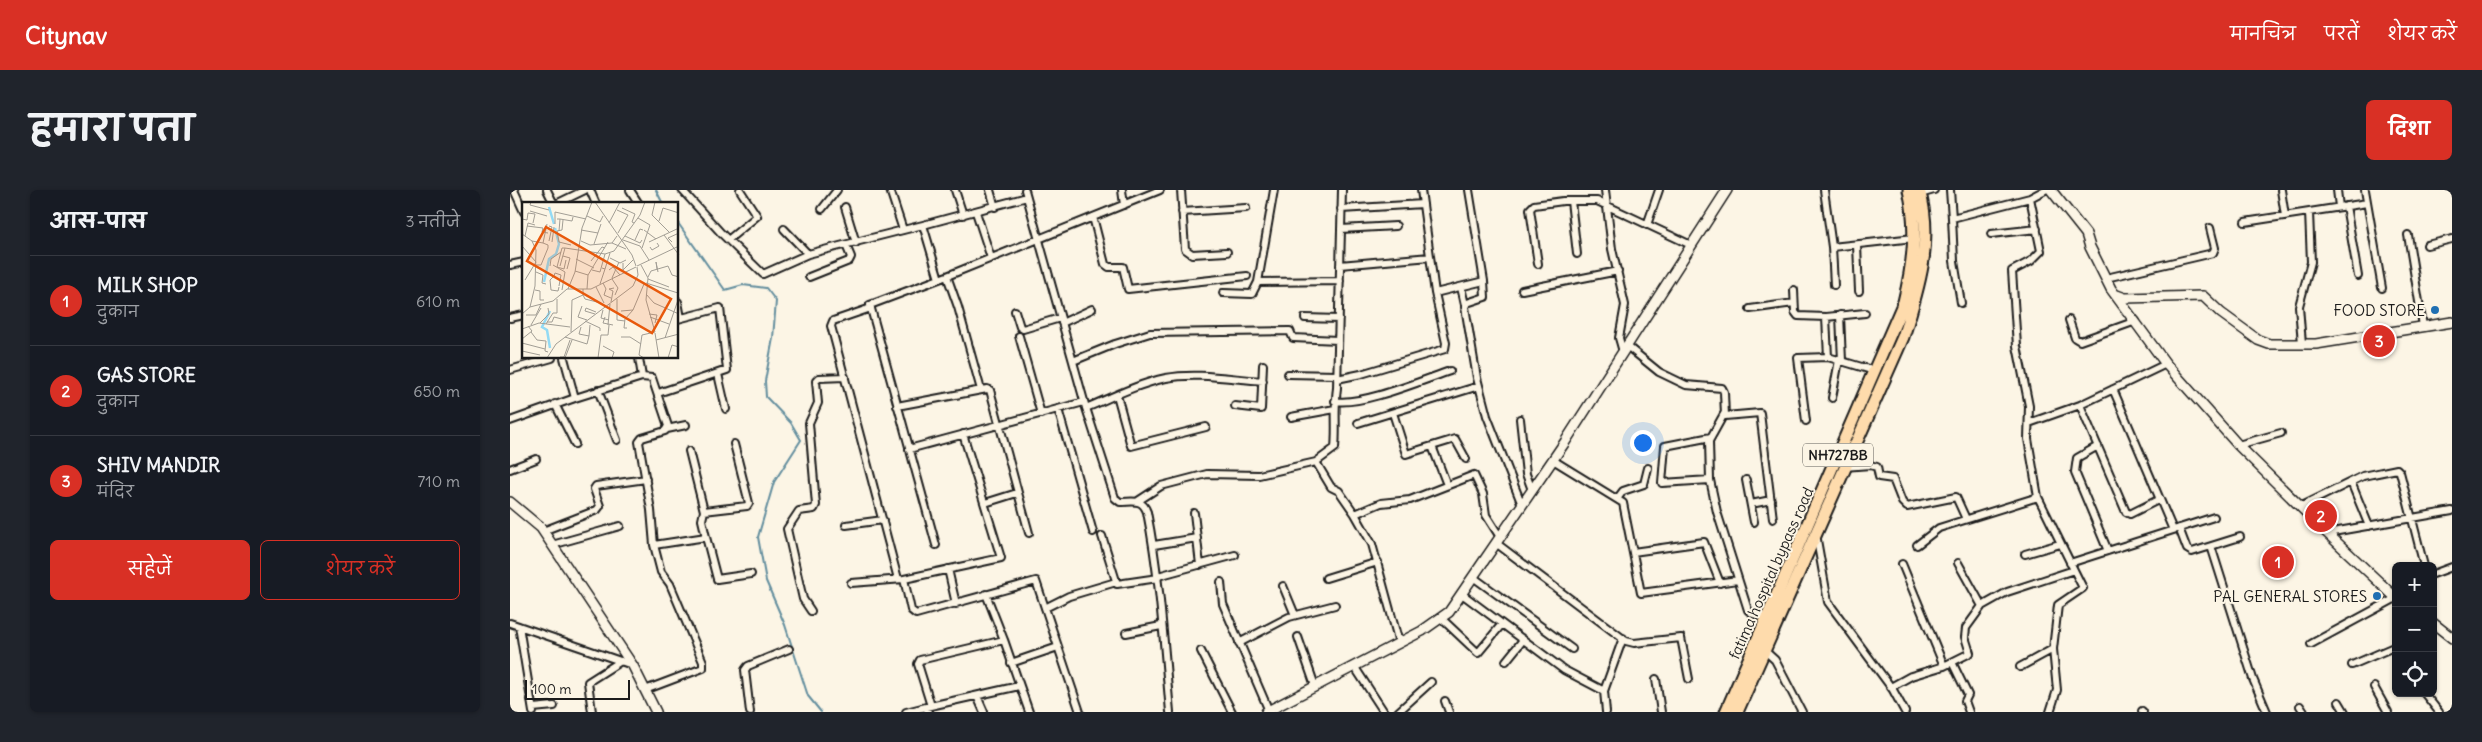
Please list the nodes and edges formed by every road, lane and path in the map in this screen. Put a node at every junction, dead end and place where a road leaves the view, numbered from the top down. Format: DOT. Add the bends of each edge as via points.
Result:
graph roads {
  1 [pos="514,190"];
  2 [pos="547,190"];
  3 [pos="585,190"];
  4 [pos="590,190"];
  5 [pos="630,190"];
  6 [pos="682,190"];
  7 [pos="740,190"];
  8 [pos="837,190"];
  9 [pos="890,190"];
  10 [pos="955,190"];
  11 [pos="990,190"];
  12 [pos="1122,190"];
  13 [pos="1160,190"];
  14 [pos="1181,190"];
  15 [pos="1274,190"];
  16 [pos="1342,190"];
  17 [pos="1420,190"];
  18 [pos="1469,190"];
  19 [pos="1605,190"];
  20 [pos="1659,190"];
  21 [pos="1727,190"];
  22 [pos="1824,190"];
  23 [pos="1909,190"];
  24 [pos="1934,190"];
  25 [pos="1950,190"];
  26 [pos="2045,190"];
  27 [pos="2051,190"];
  28 [pos="2281,190"];
  29 [pos="2337,190"];
  30 [pos="2365,190"];
  31 [pos="1151,192"];
  32 [pos="1920,192"];
  33 [pos="1026,193"];
  34 [pos="2030,198"];
  35 [pos="1571,201"];
  36 [pos="553,202"];
  37 [pos="560,202"];
  38 [pos="595,202"];
  39 [pos="638,202"];
  40 [pos="2367,203"];
  41 [pos="1423,204"];
  42 [pos="1124,205"];
  43 [pos="1606,205"];
  44 [pos="2343,206"];
  45 [pos="845,207"];
  46 [pos="995,207"];
  47 [pos="522,208"];
  48 [pos="1246,208"];
  49 [pos="822,209"];
  50 [pos="1341,209"];
  51 [pos="976,212"];
  52 [pos="1182,212"];
  53 [pos="2309,212"];
  54 [pos="963,215"];
  55 [pos="2285,216"];
  56 [pos="1093,217"];
  57 [pos="1952,218"];
  58 [pos="2245,222"];
  59 [pos="923,225"];
  60 [pos="1647,225"];
  61 [pos="1396,226"];
  62 [pos="2210,228"];
  63 [pos="784,229"];
  64 [pos="1341,229"];
  65 [pos="2037,229"];
  66 [pos="903,230"];
  67 [pos="1991,234"];
  68 [pos="2408,235"];
  69 [pos="1914,238"];
  70 [pos="1038,239"];
  71 [pos="2452,239"];
  72 [pos="728,240"];
  73 [pos="856,243"];
  74 [pos="846,245"];
  75 [pos="1691,245"];
  76 [pos="1857,245"];
  77 [pos="2427,245"];
  78 [pos="1832,247"];
  79 [pos="1227,252"];
  80 [pos="808,254"];
  81 [pos="1577,254"];
  82 [pos="1430,257"];
  83 [pos="991,258"];
  84 [pos="1538,264"];
  85 [pos="1340,265"];
  86 [pos="1618,270"];
  87 [pos="947,276"];
  88 [pos="1247,276"];
  89 [pos="2358,276"];
  90 [pos="809,277"];
  91 [pos="2106,278"];
  92 [pos="940,279"];
  93 [pos="1340,281"];
  94 [pos="1258,282"];
  95 [pos="1484,282"];
  96 [pos="1914,282"];
  97 [pos="1834,285"];
  98 [pos="1460,287"];
  99 [pos="2382,288"];
  100 [pos="1522,290"];
  101 [pos="1794,290"];
  102 [pos="1859,291"];
  103 [pos="1435,293"];
  104 [pos="1224,294"];
  105 [pos="2117,295"];
  106 [pos="1794,302"];
  107 [pos="1961,304"];
  108 [pos="1466,305"];
  109 [pos="871,308"];
  110 [pos="1092,309"];
  111 [pos="1750,309"];
  112 [pos="1015,311"];
  113 [pos="1865,313"];
  114 [pos="1840,315"];
  115 [pos="1826,317"];
  116 [pos="1305,318"];
  117 [pos="1339,318"];
  118 [pos="679,319"];
  119 [pos="2069,320"];
  120 [pos="1061,321"];
  121 [pos="2136,321"];
  122 [pos="2452,322"];
  123 [pos="2423,326"];
  124 [pos="1019,336"];
  125 [pos="1338,340"];
  126 [pos="2302,344"];
  127 [pos="1625,349"];
  128 [pos="1828,357"];
  129 [pos="548,359"];
  130 [pos="564,359"];
  131 [pos="639,359"];
  132 [pos="1840,360"];
  133 [pos="1073,361"];
  134 [pos="2166,364"];
  135 [pos="1263,366"];
  136 [pos="510,370"];
  137 [pos="1450,371"];
  138 [pos="1875,371"];
  139 [pos="718,374"];
  140 [pos="1288,374"];
  141 [pos="1337,376"];
  142 [pos="642,377"];
  143 [pos="845,377"];
  144 [pos="1263,381"];
  145 [pos="1479,386"];
  146 [pos="2113,389"];
  147 [pos="598,390"];
  148 [pos="981,390"];
  149 [pos="658,393"];
  150 [pos="1116,395"];
  151 [pos="575,398"];
  152 [pos="1832,398"];
  153 [pos="1335,401"];
  154 [pos="556,404"];
  155 [pos="1085,405"];
  156 [pos="2080,405"];
  157 [pos="897,406"];
  158 [pos="1235,406"];
  159 [pos="726,408"];
  160 [pos="1058,409"];
  161 [pos="1335,410"];
  162 [pos="1392,412"];
  163 [pos="1041,414"];
  164 [pos="1724,414"];
  165 [pos="1291,417"];
  166 [pos="1520,419"];
  167 [pos="510,421"];
  168 [pos="1806,422"];
  169 [pos="1358,423"];
  170 [pos="2029,423"];
  171 [pos="686,425"];
  172 [pos="998,425"];
  173 [pos="1206,428"];
  174 [pos="667,429"];
  175 [pos="2281,433"];
  176 [pos="964,434"];
  177 [pos="1711,438"];
  178 [pos="617,440"];
  179 [pos="575,444"];
  180 [pos="734,444"];
  181 [pos="2238,445"];
  182 [pos="1432,446"];
  183 [pos="2098,446"];
  184 [pos="909,449"];
  185 [pos="689,451"];
  186 [pos="536,459"];
  187 [pos="1466,460"];
  188 [pos="1553,460"];
  189 [pos="1316,462"];
  190 [pos="1845,467"];
  191 [pos="1648,468"];
  192 [pos="1833,468"];
  193 [pos="510,469"];
  194 [pos="646,479"];
  195 [pos="1710,480"];
  196 [pos="1746,480"];
  197 [pos="2352,482"];
  198 [pos="1447,485"];
  199 [pos="1532,490"];
  200 [pos="1018,493"];
  201 [pos="2038,497"];
  202 [pos="1617,499"];
  203 [pos="2160,499"];
  204 [pos="1771,500"];
  205 [pos="1138,501"];
  206 [pos="510,502"];
  207 [pos="985,503"];
  208 [pos="1751,504"];
  209 [pos="1522,505"];
  210 [pos="2300,507"];
  211 [pos="704,511"];
  212 [pos="2452,512"];
  213 [pos="1194,513"];
  214 [pos="1356,514"];
  215 [pos="2214,517"];
  216 [pos="1966,518"];
  217 [pos="2411,518"];
  218 [pos="882,520"];
  219 [pos="1773,520"];
  220 [pos="1754,522"];
  221 [pos="846,525"];
  222 [pos="620,526"];
  223 [pos="2368,526"];
  224 [pos="2176,529"];
  225 [pos="543,531"];
  226 [pos="1092,532"];
  227 [pos="1816,532"];
  228 [pos="1029,533"];
  229 [pos="2327,533"];
  230 [pos="1102,536"];
  231 [pos="706,537"];
  232 [pos="2240,537"];
  233 [pos="1197,538"];
  234 [pos="1498,540"];
  235 [pos="2060,544"];
  236 [pos="552,545"];
  237 [pos="654,545"];
  238 [pos="1154,545"];
  239 [pos="1917,545"];
  240 [pos="936,546"];
  241 [pos="2211,546"];
  242 [pos="2108,551"];
  243 [pos="1633,552"];
  244 [pos="2025,554"];
  245 [pos="1235,555"];
  246 [pos="1378,562"];
  247 [pos="2423,562"];
  248 [pos="1958,563"];
  249 [pos="2070,563"];
  250 [pos="1200,564"];
  251 [pos="1902,564"];
  252 [pos="2452,567"];
  253 [pos="948,569"];
  254 [pos="2074,570"];
  255 [pos="2437,573"];
  256 [pos="751,574"];
  257 [pos="1158,577"];
  258 [pos="1326,578"];
  259 [pos="1473,578"];
  260 [pos="901,579"];
  261 [pos="1738,580"];
  262 [pos="1116,582"];
  263 [pos="1221,582"];
  264 [pos="852,583"];
  265 [pos="1720,583"];
  266 [pos="1282,586"];
  267 [pos="2392,593"];
  268 [pos="986,594"];
  269 [pos="1462,594"];
  270 [pos="2392,596"];
  271 [pos="956,604"];
  272 [pos="1334,605"];
  273 [pos="1982,606"];
  274 [pos="1045,608"];
  275 [pos="811,610"];
  276 [pos="1295,615"];
  277 [pos="1767,616"];
  278 [pos="1441,618"];
  279 [pos="510,623"];
  280 [pos="1502,624"];
  281 [pos="519,626"];
  282 [pos="1161,626"];
  283 [pos="2437,626"];
  284 [pos="1126,633"];
  285 [pos="1298,637"];
  286 [pos="1623,638"];
  287 [pos="2452,638"];
  288 [pos="1004,640"];
  289 [pos="1523,640"];
  290 [pos="1240,643"];
  291 [pos="1399,643"];
  292 [pos="2311,644"];
  293 [pos="1058,647"];
  294 [pos="1759,648"];
  295 [pos="2392,648"];
  296 [pos="789,649"];
  297 [pos="1572,649"];
  298 [pos="2053,649"];
  299 [pos="1200,651"];
  300 [pos="1506,661"];
  301 [pos="621,662"];
  302 [pos="1952,662"];
  303 [pos="1011,663"];
  304 [pos="2352,665"];
  305 [pos="633,666"];
  306 [pos="1354,666"];
  307 [pos="1944,666"];
  308 [pos="2020,667"];
  309 [pos="1656,679"];
  310 [pos="1689,679"];
  311 [pos="1431,682"];
  312 [pos="1019,686"];
  313 [pos="1315,686"];
  314 [pos="2374,686"];
  315 [pos="1891,687"];
  316 [pos="645,690"];
  317 [pos="1604,691"];
  318 [pos="977,696"];
  319 [pos="2427,697"];
  320 [pos="1445,701"];
  321 [pos="2338,702"];
  322 [pos="554,706"];
  323 [pos="928,708"];
  324 [pos="533,710"];
  325 [pos="1267,711"];
  326 [pos="592,712"];
  327 [pos="656,712"];
  328 [pos="750,712"];
  329 [pos="906,712"];
  330 [pos="984,712"];
  331 [pos="1029,712"];
  332 [pos="1080,712"];
  333 [pos="1170,712"];
  334 [pos="1232,712"];
  335 [pos="1384,712"];
  336 [pos="1398,712"];
  337 [pos="1450,712"];
  338 [pos="1606,712"];
  339 [pos="1661,712"];
  340 [pos="1726,712"];
  341 [pos="1737,712"];
  342 [pos="1802,712"];
  343 [pos="1905,712"];
  344 [pos="1969,712"];
  345 [pos="2050,712"];
  346 [pos="2267,712"];
  347 [pos="2345,712"];
  348 [pos="2388,712"];
  349 [pos="2439,712"];
  1 -- 47 [label="street"];
  2 -- 36 [label="street"];
  3 -- 37 [label="street"];
  4 -- 38 [label="street"];
  5 -- 39 [label="street"];
  6 -- 72 [label="street"];
  7 -- 72 [label="street" via="757,216"];
  8 -- 49 [label="street"];
  9 -- 66 [label="street"];
  10 -- 54 [label="street"];
  11 -- 46 [label="street"];
  12 -- 42 [label="street"];
  13 -- 31 [label="street"];
  14 -- 52 [label="street"];
  15 -- 94 [label="street"];
  16 -- 50 [label="street"];
  17 -- 41 [label="street"];
  18 -- 95 [label="street"];
  19 -- 43 [label="street"];
  20 -- 60 [label="street"];
  21 -- 75 [label="street"];
  22 -- 78 [label="street"];
  23 -- 69 [label="highway, fatima hospital bypass road / NH727BB"];
  24 -- 32 [label="street"];
  25 -- 57 [label="street"];
  26 -- 34 [label="street"];
  27 -- 91 [label="street" via="2086,234"];
  28 -- 55 [label="street"];
  29 -- 44 [label="street"];
  30 -- 40 [label="street"];
  31 -- 42 [label="street"];
  32 -- 96 [label="highway, fatima hospital bypass road / NH727BB" via="1924,238"];
  33 -- 46 [label="street"];
  33 -- 70 [label="street"];
  34 -- 57 [label="street"];
  34 -- 65 [label="street"];
  35 -- 43 [label="street" via="1597,201"];
  35 -- 81 [label="street"];
  35 -- 84 [label="street" via="1531,207"];
  40 -- 44 [label="street"];
  40 -- 99 [label="street"];
  41 -- 50 [label="street"];
  41 -- 82 [label="street"];
  42 -- 56 [label="street"];
  43 -- 60 [label="street"];
  43 -- 86 [label="street"];
  44 -- 53 [label="street"];
  44 -- 89 [label="street"];
  45 -- 73 [label="street"];
  46 -- 51 [label="street"];
  48 -- 52 [label="street"];
  50 -- 64 [label="street"];
  51 -- 54 [label="street"];
  51 -- 83 [label="street"];
  52 -- 79 [label="street" via="1184,249 1188,252"];
  53 -- 55 [label="street"];
  53 -- 126 [label="street" via="2311,262 2299,306"];
  54 -- 59 [label="street"];
  55 -- 58 [label="street"];
  56 -- 70 [label="street"];
  56 -- 88 [label="street" via="1105,264 1123,267 1128,289"];
  57 -- 107 [label="street"];
  59 -- 66 [label="street"];
  59 -- 92 [label="street"];
  60 -- 75 [label="street"];
  61 -- 64 [label="street"];
  62 -- 91 [label="street" via="2215,248 2213,253"];
  63 -- 80 [label="street"];
  64 -- 85 [label="street"];
  65 -- 67 [label="street"];
  65 -- 170 [label="street" via="2041,251 2012,274 2017,346 2029,406"];
  66 -- 73 [label="street"];
  68 -- 123 [label="street"];
  69 -- 76 [label="street"];
  69 -- 96 [label="highway, fatima hospital bypass road / NH727BB"];
  70 -- 83 [label="street"];
  70 -- 120 [label="street"];
  71 -- 77 [label="street"];
  72 -- 80 [label="street" via="763,274"];
  73 -- 74 [label="street"];
  74 -- 80 [label="street"];
  74 -- 90 [label="street" via="851,257 849,261"];
  75 -- 127 [label="street"];
  76 -- 78 [label="street"];
  76 -- 102 [label="street"];
  78 -- 97 [label="street"];
  82 -- 85 [label="street"];
  82 -- 103 [label="street"];
  83 -- 87 [label="street"];
  85 -- 93 [label="street"];
  86 -- 100 [label="street"];
  86 -- 127 [label="street" via="1625,305 1619,338"];
  87 -- 92 [label="street"];
  87 -- 148 [label="street"];
  91 -- 105 [label="street"];
  92 -- 109 [label="street" via="870,305"];
  93 -- 94 [label="street"];
  93 -- 117 [label="street"];
  94 -- 104 [label="street" via="1252,294"];
  95 -- 98 [label="street"];
  95 -- 108 [label="street" via="1485,297"];
  96 -- 138 [label="highway, fatima hospital bypass road / NH727BB"];
  96 -- 190 [label="highway, fatima hospital bypass road / NH727BB" via="1903,337"];
  98 -- 103 [label="street"];
  98 -- 108 [label="street"];
  101 -- 106 [label="street"];
  103 -- 141 [label="street" via="1446,343 1443,351 1361,374"];
  105 -- 121 [label="street"];
  105 -- 126 [label="street" via="2126,298 2203,296 2220,313 2258,340 2269,344"];
  106 -- 111 [label="street"];
  106 -- 115 [label="street" via="1798,316"];
  108 -- 145 [label="street"];
  109 -- 143 [label="street" via="832,323"];
  109 -- 157 [label="street"];
  110 -- 120 [label="street"];
  112 -- 120 [label="street" via="1023,329"];
  113 -- 114 [label="street"];
  114 -- 115 [label="street"];
  114 -- 132 [label="street"];
  115 -- 128 [label="street"];
  116 -- 117 [label="street"];
  117 -- 125 [label="street"];
  118 -- 139 [label="street" via="720,308 728,365 727,370"];
  119 -- 121 [label="street" via="2075,338 2080,341"];
  120 -- 133 [label="street"];
  121 -- 134 [label="street"];
  122 -- 123 [label="street"];
  123 -- 126 [label="street"];
  124 -- 163 [label="street"];
  125 -- 133 [label="street" via="1293,338 1290,331 1150,334"];
  125 -- 141 [label="street"];
  127 -- 164 [label="street" via="1659,372 1686,385 1722,388"];
  127 -- 188 [label="street"];
  128 -- 132 [label="street"];
  128 -- 168 [label="street" via="1800,357 1797,360"];
  129 -- 136 [label="street"];
  130 -- 151 [label="street"];
  131 -- 142 [label="street"];
  132 -- 138 [label="street"];
  132 -- 152 [label="street"];
  133 -- 155 [label="street"];
  134 -- 146 [label="street"];
  134 -- 181 [label="street"];
  135 -- 144 [label="street"];
  137 -- 153 [label="street" via="1363,398"];
  138 -- 192 [label="highway, fatima hospital bypass road / NH727BB"];
  139 -- 149 [label="street"];
  139 -- 159 [label="street"];
  140 -- 141 [label="street"];
  141 -- 153 [label="street"];
  142 -- 147 [label="street"];
  142 -- 149 [label="street" via="652,378"];
  143 -- 218 [label="street"];
  143 -- 275 [label="street" via="819,378 816,381 818,401 809,420 816,505 799,511 787,529 803,599"];
  144 -- 150 [label="street" via="1179,376"];
  144 -- 158 [label="street" via="1261,409"];
  145 -- 162 [label="street"];
  145 -- 209 [label="street" via="1494,435"];
  146 -- 156 [label="street"];
  146 -- 203 [label="street"];
  147 -- 151 [label="street"];
  147 -- 178 [label="street"];
  148 -- 157 [label="street"];
  148 -- 172 [label="street" via="990,390"];
  149 -- 174 [label="street"];
  150 -- 155 [label="street"];
  150 -- 173 [label="street" via="1131,446"];
  151 -- 154 [label="street"];
  153 -- 161 [label="street"];
  154 -- 167 [label="street"];
  154 -- 179 [label="street"];
  155 -- 160 [label="street"];
  155 -- 205 [label="street" via="1115,498 1120,502"];
  156 -- 170 [label="street"];
  156 -- 183 [label="street"];
  157 -- 184 [label="street"];
  160 -- 163 [label="street"];
  160 -- 226 [label="street"];
  161 -- 165 [label="street"];
  161 -- 189 [label="street" via="1335,448"];
  162 -- 169 [label="street"];
  162 -- 182 [label="street" via="1405,452"];
  163 -- 172 [label="street"];
  164 -- 177 [label="street"];
  164 -- 204 [label="street" via="1761,415"];
  166 -- 199 [label="street" via="1526,474"];
  170 -- 201 [label="street" via="2028,439"];
  171 -- 174 [label="street"];
  172 -- 176 [label="street"];
  172 -- 200 [label="street"];
  174 -- 194 [label="street" via="639,440"];
  175 -- 181 [label="street"];
  176 -- 184 [label="street"];
  176 -- 207 [label="street"];
  177 -- 195 [label="street"];
  177 -- 195 [label="street" via="1665,446 1662,483"];
  180 -- 211 [label="street" via="749,503 747,506"];
  181 -- 210 [label="street"];
  182 -- 187 [label="street" via="1456,439"];
  182 -- 198 [label="street"];
  183 -- 203 [label="street" via="2127,514"];
  183 -- 242 [label="street" via="2077,458 2075,472"];
  184 -- 240 [label="street"];
  185 -- 211 [label="street"];
  186 -- 193 [label="street"];
  188 -- 199 [label="street"];
  188 -- 202 [label="street"];
  189 -- 205 [label="street" via="1259,475 1207,474 1161,486"];
  189 -- 214 [label="street" via="1331,487 1339,491"];
  190 -- 192 [label="street"];
  190 -- 216 [label="street" via="1877,467 1879,477 1893,479 1907,507 1956,497"];
  190 -- 227 [label="highway, fatima hospital bypass road / NH727BB"];
  191 -- 202 [label="street" via="1644,484 1622,490"];
  192 -- 277 [label="highway, fatima hospital bypass road / NH727BB"];
  194 -- 225 [label="street" via="596,486 598,510"];
  194 -- 237 [label="street"];
  195 -- 261 [label="street"];
  196 -- 208 [label="street"];
  197 -- 210 [label="street"];
  197 -- 217 [label="street" via="2397,469"];
  197 -- 223 [label="street"];
  198 -- 214 [label="street" via="1410,500 1381,503"];
  198 -- 234 [label="street" via="1475,476"];
  199 -- 209 [label="street"];
  200 -- 207 [label="street"];
  200 -- 228 [label="street"];
  201 -- 216 [label="street"];
  201 -- 235 [label="street"];
  202 -- 243 [label="street" via="1624,507"];
  203 -- 224 [label="street"];
  204 -- 208 [label="street"];
  204 -- 219 [label="street"];
  205 -- 238 [label="street" via="1148,512"];
  206 -- 225 [label="street"];
  207 -- 253 [label="street" via="1001,558"];
  208 -- 220 [label="street"];
  209 -- 234 [label="street"];
  210 -- 229 [label="street"];
  211 -- 231 [label="street" via="702,520"];
  212 -- 217 [label="street"];
  213 -- 233 [label="street"];
  214 -- 246 [label="street"];
  215 -- 224 [label="street"];
  216 -- 239 [label="street" via="1939,528"];
  217 -- 223 [label="street"];
  217 -- 247 [label="street"];
  218 -- 221 [label="street"];
  218 -- 260 [label="street"];
  222 -- 236 [label="street"];
  223 -- 229 [label="street"];
  224 -- 241 [label="street" via="2189,552"];
  224 -- 242 [label="street"];
  225 -- 236 [label="street"];
  227 -- 294 [label="highway, fatima hospital bypass road / NH727BB"];
  227 -- 315 [label="street" via="1828,602"];
  229 -- 267 [label="street"];
  230 -- 262 [label="street"];
  231 -- 237 [label="street"];
  231 -- 256 [label="street" via="717,579"];
  232 -- 241 [label="street"];
  233 -- 238 [label="street"];
  233 -- 250 [label="street"];
  234 -- 259 [label="street"];
  234 -- 286 [label="street"];
  235 -- 244 [label="street"];
  235 -- 249 [label="street"];
  236 -- 305 [label="street"];
  237 -- 316 [label="street" via="661,572 670,584 703,668"];
  238 -- 257 [label="street"];
  241 -- 346 [label="street" via="2253,679"];
  242 -- 249 [label="street"];
  243 -- 265 [label="street" via="1704,542"];
  243 -- 265 [label="street" via="1641,593"];
  245 -- 250 [label="street"];
  246 -- 258 [label="street"];
  246 -- 291 [label="street"];
  248 -- 273 [label="street"];
  249 -- 254 [label="street"];
  250 -- 257 [label="street"];
  251 -- 307 [label="street"];
  252 -- 255 [label="street"];
  253 -- 260 [label="street"];
  253 -- 271 [label="street"];
  254 -- 273 [label="street" via="2007,592"];
  254 -- 298 [label="street" via="2082,588 2058,604"];
  257 -- 262 [label="street"];
  257 -- 282 [label="street"];
  259 -- 269 [label="street"];
  259 -- 297 [label="street"];
  260 -- 264 [label="street"];
  260 -- 271 [label="street" via="913,612 922,613"];
  261 -- 265 [label="street"];
  261 -- 277 [label="street" via="1748,610 1752,614"];
  262 -- 274 [label="street" via="1069,596"];
  263 -- 290 [label="street" via="1223,604"];
  266 -- 276 [label="street"];
  268 -- 271 [label="street"];
  268 -- 274 [label="street" via="1036,581"];
  268 -- 288 [label="street"];
  269 -- 278 [label="street"];
  269 -- 280 [label="street"];
  270 -- 292 [label="street"];
  272 -- 276 [label="street"];
  273 -- 302 [label="street" via="1966,628 1970,653"];
  274 -- 293 [label="street"];
  276 -- 290 [label="street"];
  277 -- 294 [label="highway, fatima hospital bypass road / NH727BB"];
  278 -- 280 [label="street" via="1478,653"];
  278 -- 291 [label="street"];
  279 -- 281 [label="street"];
  280 -- 289 [label="street"];
  281 -- 301 [label="street"];
  281 -- 324 [label="street"];
  282 -- 284 [label="street"];
  282 -- 333 [label="street"];
  283 -- 287 [label="street"];
  285 -- 313 [label="street"];
  286 -- 310 [label="street" via="1634,643 1680,638"];
  286 -- 317 [label="street"];
  288 -- 303 [label="street"];
  288 -- 323 [label="street" via="920,660"];
  289 -- 300 [label="street"];
  289 -- 317 [label="street" via="1568,673"];
  290 -- 325 [label="street"];
  291 -- 306 [label="street"];
  293 -- 303 [label="street"];
  293 -- 332 [label="street"];
  294 -- 340 [label="highway, fatima hospital bypass road / NH727BB"];
  294 -- 341 [label="highway, fatima hospital bypass road / NH727BB"];
  294 -- 342 [label="street" via="1775,660"];
  295 -- 304 [label="street"];
  296 -- 328 [label="street" via="744,670"];
  298 -- 308 [label="street"];
  298 -- 345 [label="street" via="2056,690"];
  299 -- 334 [label="street"];
  301 -- 305 [label="street"];
  301 -- 326 [label="street" via="588,682"];
  302 -- 307 [label="street"];
  302 -- 344 [label="street" via="1968,695 1965,700"];
  303 -- 312 [label="street"];
  305 -- 316 [label="street"];
  306 -- 313 [label="street"];
  306 -- 335 [label="street"];
  307 -- 315 [label="street" via="1911,676"];
  309 -- 339 [label="street"];
  311 -- 336 [label="street"];
  312 -- 318 [label="street"];
  312 -- 331 [label="street"];
  313 -- 325 [label="street"];
  314 -- 348 [label="street"];
  315 -- 343 [label="street"];
  316 -- 327 [label="street"];
  317 -- 338 [label="street"];
  318 -- 323 [label="street"];
  318 -- 330 [label="street"];
  319 -- 349 [label="street"];
  320 -- 337 [label="street"];
  321 -- 347 [label="street"];
  322 -- 324 [label="street"];
  323 -- 329 [label="street"];
}
